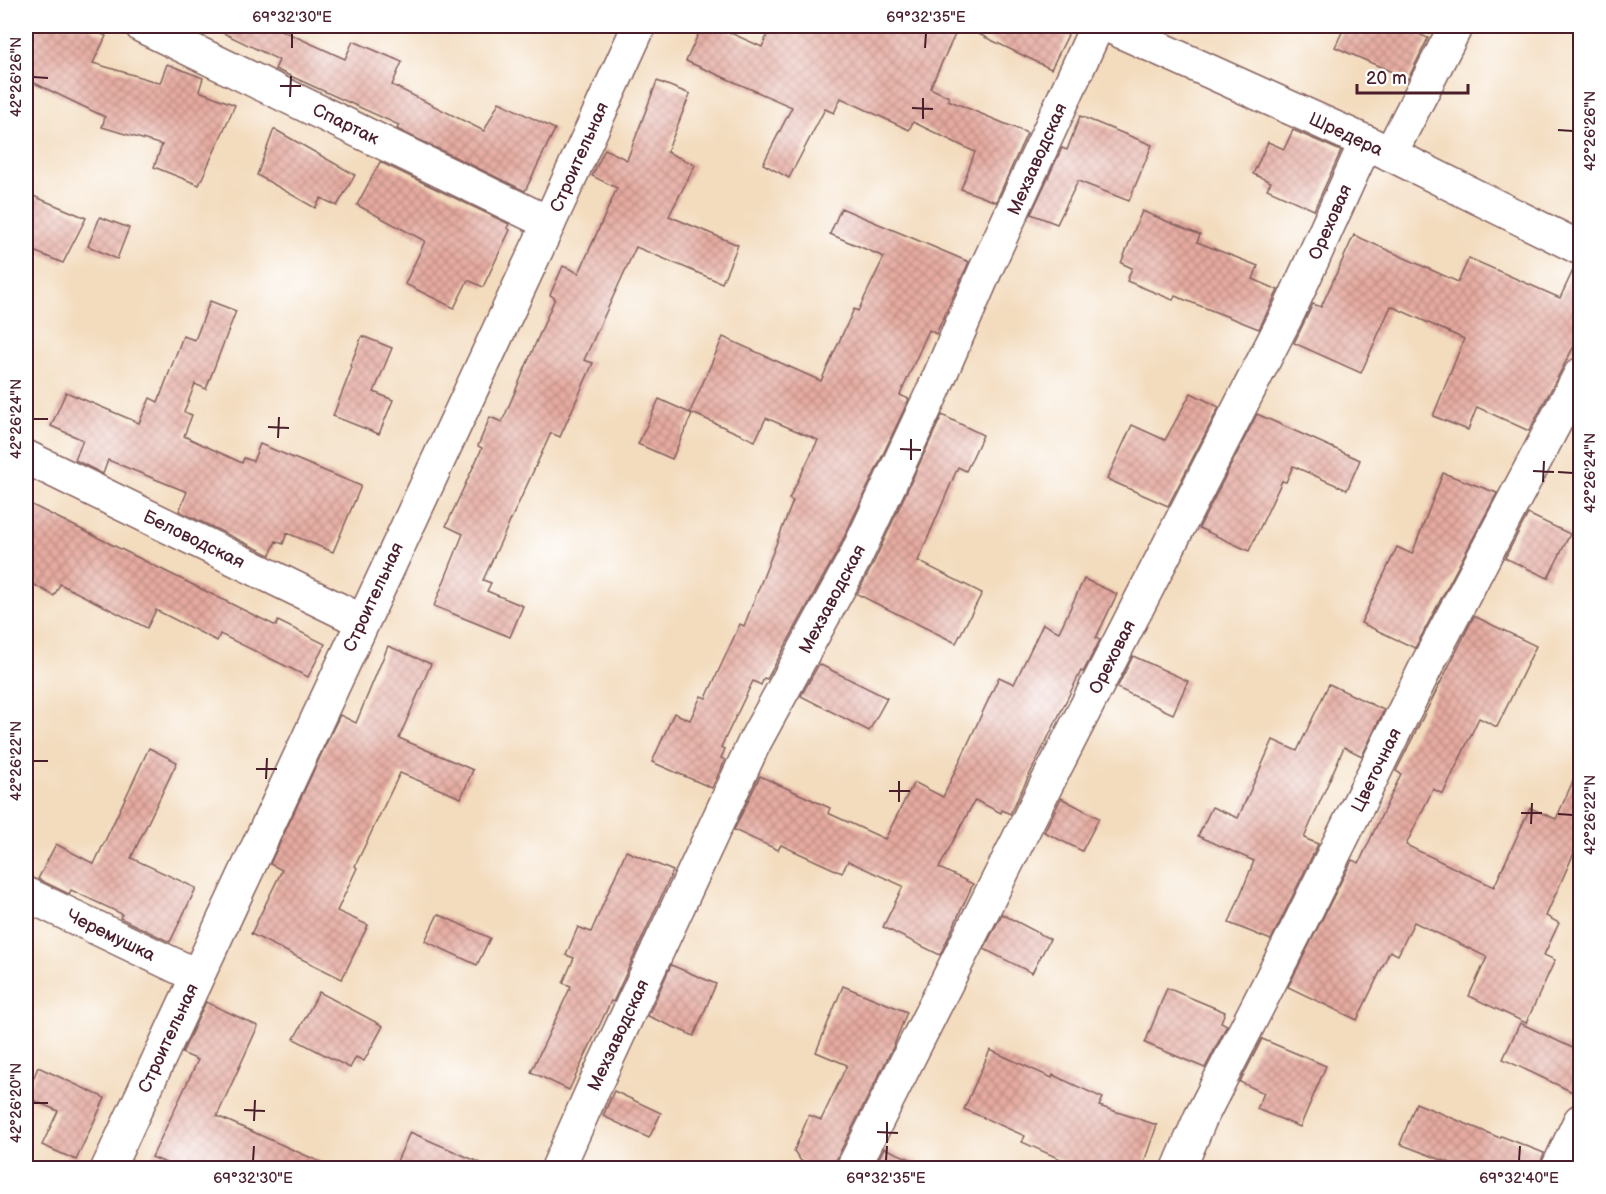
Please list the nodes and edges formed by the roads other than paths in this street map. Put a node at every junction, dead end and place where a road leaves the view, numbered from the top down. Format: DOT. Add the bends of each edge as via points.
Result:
graph roads {
  1 [pos="142,26"];
  2 [pos="639,26"];
  3 [pos="1097,26"];
  4 [pos="1108,26"];
  5 [pos="1456,26"];
  6 [pos="1378,148"];
  7 [pos="549,223"];
  8 [pos="1581,248"];
  9 [pos="1581,375"];
  10 [pos="26,457"];
  11 [pos="362,621"];
  12 [pos="26,894"];
  13 [pos="197,976"];
  14 [pos="1581,1121"];
  15 [pos="108,1168"];
  16 [pos="558,1168"];
  17 [pos="853,1168"];
  18 [pos="1179,1168"];
  19 [pos="1557,1168"];
  1 -- 7 [label="street, Спартак"];
  2 -- 7 [label="street, Строительная"];
  3 -- 16 [label="street, Мехзаводская" via="855,558 755,741"];
  4 -- 6 [label="street, Шредера"];
  5 -- 6 [label="street, Ореховая"];
  6 -- 8 [label="street, Шредера"];
  6 -- 17 [label="street, Ореховая" via="1289,311"];
  7 -- 11 [label="street, Строительная"];
  9 -- 18 [label="street, Цветочная" via="1427,664"];
  10 -- 11 [label="street, Беловодская"];
  11 -- 13 [label="street, Строительная"];
  12 -- 13 [label="street, Черемушка"];
  13 -- 15 [label="street, Строительная"];
  14 -- 19 [label="street"];
}
